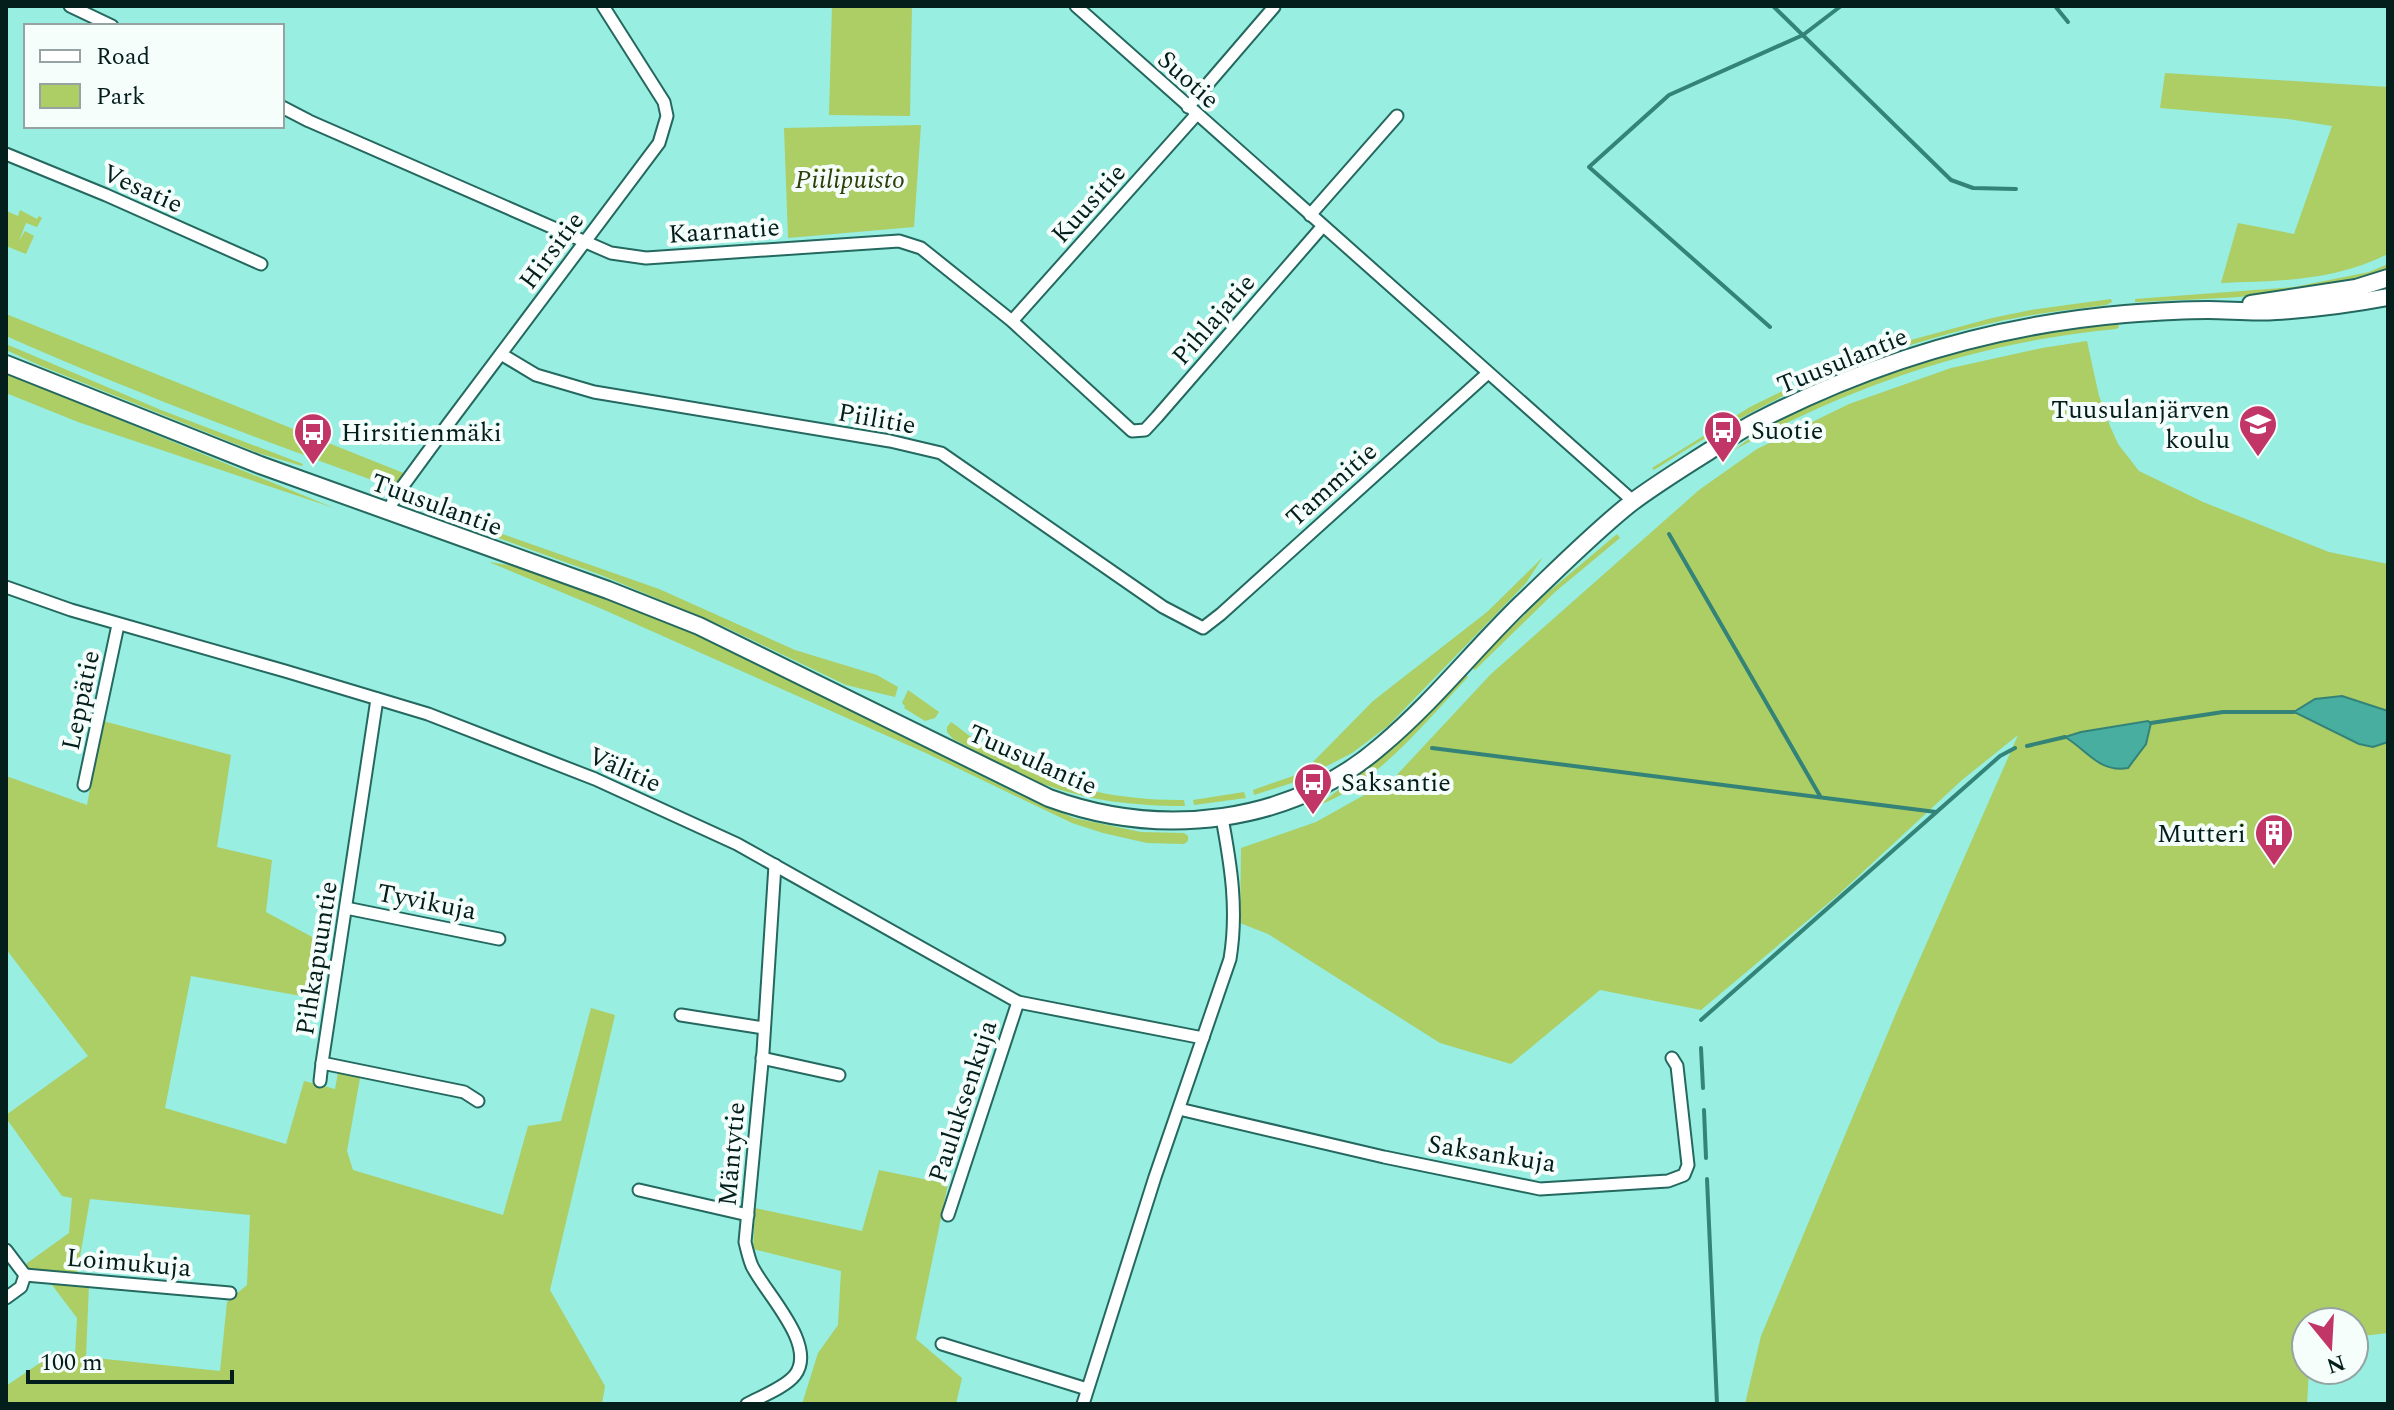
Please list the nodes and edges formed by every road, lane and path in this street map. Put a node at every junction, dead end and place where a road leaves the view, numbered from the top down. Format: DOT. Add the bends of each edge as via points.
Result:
graph roads {
  1 [pos="70,6"];
  2 [pos="603,6"];
  3 [pos="1076,6"];
  4 [pos="1274,7"];
  5 [pos="108,24"];
  6 [pos="284,108"];
  7 [pos="1192,111"];
  8 [pos="1397,116"];
  9 [pos="6,154"];
  10 [pos="1310,215"];
  11 [pos="1322,227"];
  12 [pos="584,243"];
  13 [pos="261,264"];
  14 [pos="2388,278"];
  15 [pos="2388,297"];
  16 [pos="2206,310"];
  17 [pos="1012,321"];
  18 [pos="501,354"];
  19 [pos="6,362"];
  20 [pos="1488,373"];
  21 [pos="1132,431"];
  22 [pos="1633,501"];
  23 [pos="388,511"];
  24 [pos="6,587"];
  25 [pos="118,625"];
  26 [pos="1203,628"];
  27 [pos="377,699"];
  28 [pos="84,785"];
  29 [pos="1222,818"];
  30 [pos="775,865"];
  31 [pos="346,908"];
  32 [pos="499,939"];
  33 [pos="1018,1002"];
  34 [pos="681,1015"];
  35 [pos="764,1028"];
  36 [pos="1203,1038"];
  37 [pos="762,1058"];
  38 [pos="1672,1058"];
  39 [pos="322,1063"];
  40 [pos="839,1075"];
  41 [pos="320,1081"];
  42 [pos="478,1101"];
  43 [pos="1179,1109"];
  44 [pos="639,1190"];
  45 [pos="748,1215"];
  46 [pos="948,1215"];
  47 [pos="6,1250"];
  48 [pos="25,1275"];
  49 [pos="230,1293"];
  50 [pos="6,1298"];
  51 [pos="942,1344"];
  52 [pos="1087,1389"];
  53 [pos="747,1404"];
  54 [pos="1083,1404"];
  1 -- 5 [label="street"];
  2 -- 12 [label="street, Hirsitie" via="664,102 667,116 659,143"];
  3 -- 7 [label="street, Suotie"];
  4 -- 7 [label="street, Kuusitie"];
  6 -- 12 [label="street, Kaarnatie"];
  7 -- 10 [label="street, Suotie"];
  7 -- 17 [label="street, Kuusitie"];
  8 -- 10 [label="street"];
  9 -- 13 [label="street, Vesatie"];
  10 -- 11 [label="street, Suotie"];
  11 -- 20 [label="street, Suotie"];
  11 -- 21 [label="street, Pihlajatie" via="1145,430"];
  12 -- 17 [label="street, Kaarnatie" via="646,258 899,241 921,248"];
  12 -- 18 [label="street, Hirsitie"];
  14 -- 16 [label="main road, Tuusulantie" via="2356,288"];
  15 -- 16 [label="main road, Tuusulantie" via="2273,312"];
  16 -- 22 [label="main road, Tuusulantie" via="2123,314 2023,328 1886,365 1753,423"];
  17 -- 21 [label="street, Kaarnatie"];
  18 -- 23 [label="street, Hirsitie"];
  18 -- 26 [label="street, Piilitie" via="536,375 594,392 941,453 1163,607"];
  19 -- 23 [label="main road, Tuusulantie"];
  20 -- 22 [label="street, Suotie"];
  20 -- 26 [label="street, Tammitie"];
  22 -- 29 [label="main road, Tuusulantie" via="1366,758 1297,797"];
  23 -- 29 [label="main road, Tuusulantie" via="699,626 1059,801 1136,820"];
  24 -- 25 [label="street, Välitie"];
  25 -- 27 [label="street, Välitie"];
  25 -- 28 [label="street, Leppätie"];
  27 -- 30 [label="street, Välitie" via="595,779"];
  27 -- 31 [label="street, Pihkapuuntie"];
  29 -- 36 [label="street" via="1235,930"];
  30 -- 33 [label="street, Välitie"];
  30 -- 35 [label="street, Mäntytie"];
  31 -- 32 [label="street, Tyvikuja"];
  31 -- 39 [label="street, Pihkapuuntie"];
  33 -- 36 [label="street, Välitie"];
  33 -- 46 [label="street, Pauluksenkuja"];
  34 -- 35 [label="street"];
  35 -- 37 [label="street, Mäntytie"];
  36 -- 43 [label="street"];
  37 -- 40 [label="street"];
  37 -- 45 [label="street, Mäntytie"];
  38 -- 43 [label="street, Saksankuja" via="1688,1165 1684,1175 1668,1181 1540,1189"];
  39 -- 41 [label="street"];
  39 -- 42 [label="street, Pihkapuuntie" via="464,1092"];
  43 -- 52 [label="street"];
  44 -- 45 [label="street"];
  45 -- 53 [label="street, Mäntytie" via="745,1242 751,1264 800,1344 800,1361 795,1375"];
  47 -- 48 [label="street"];
  48 -- 49 [label="street, Loimukuja"];
  48 -- 50 [label="street" via="21,1287"];
  51 -- 52 [label="street"];
  52 -- 54 [label="street"];
}
